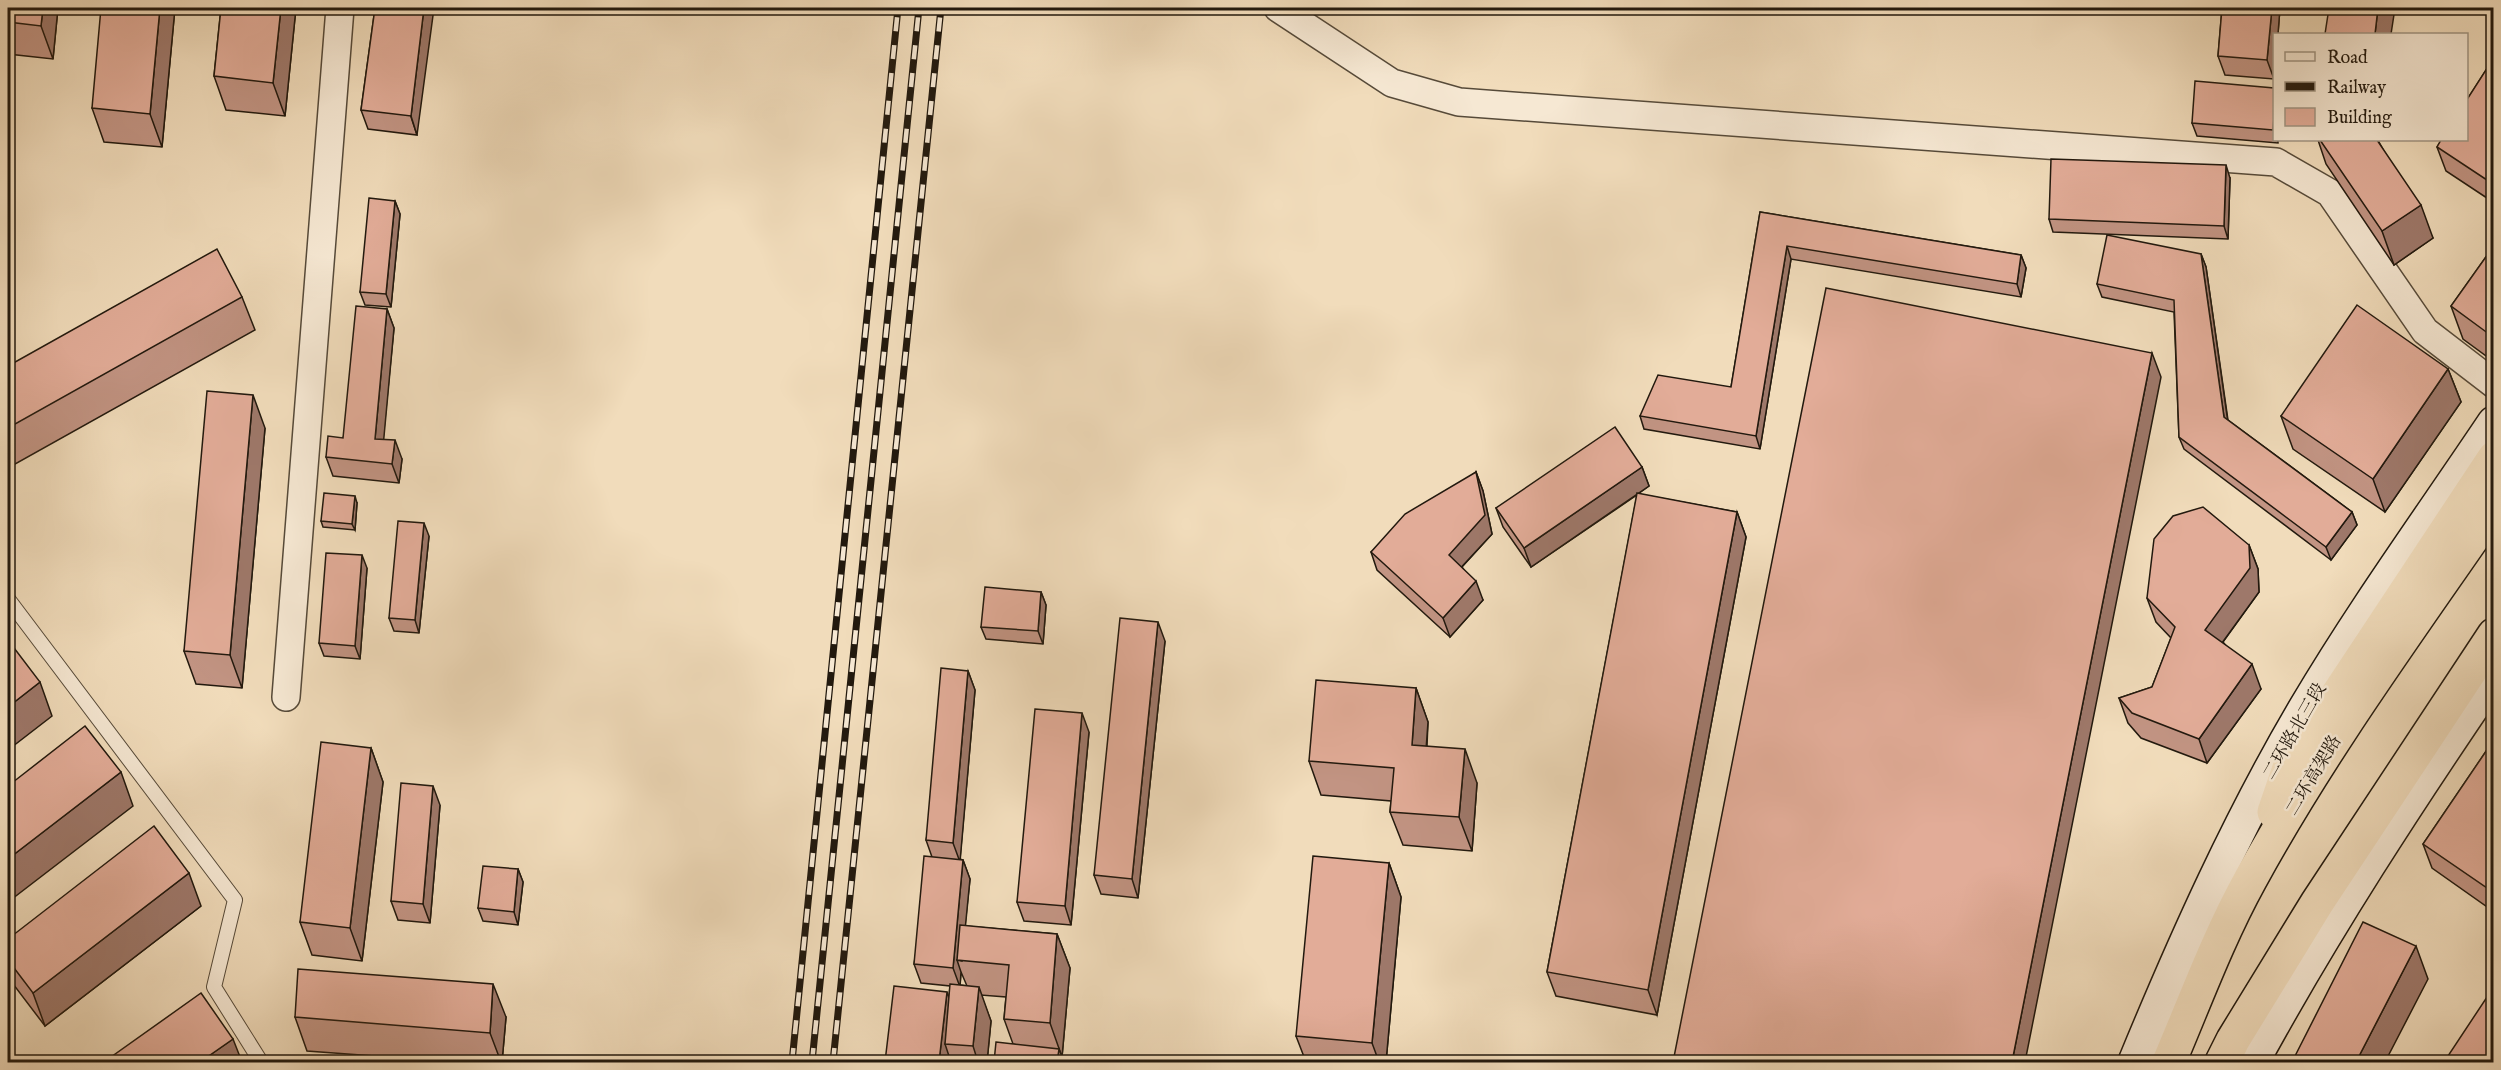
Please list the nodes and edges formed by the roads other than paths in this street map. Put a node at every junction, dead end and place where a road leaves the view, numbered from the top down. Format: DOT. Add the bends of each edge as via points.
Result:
graph roads {
  1 [pos="340,8"];
  2 [pos="1278,8"];
  3 [pos="2493,384"];
  4 [pos="2493,423"];
  5 [pos="2493,458"];
  6 [pos="2493,507"];
  7 [pos="8,599"];
  8 [pos="2493,636"];
  9 [pos="2493,675"];
  10 [pos="286,697"];
  11 [pos="2250,880"];
  12 [pos="261,1062"];
  13 [pos="2135,1062"];
  14 [pos="2169,1062"];
  15 [pos="2223,1062"];
  16 [pos="2252,1062"];
  1 -- 10 [label="street"];
  2 -- 3 [label="street" via="1392,82 1459,102 2276,162 2330,192 2425,331"];
  4 -- 13 [label="main road, 二环路北三段" via="2306,706 2245,817 2170,976"];
  5 -- 11 [label="highway" via="2289,768"];
  6 -- 11 [label="highway, 二环高架路" via="2339,731"];
  7 -- 12 [label="lane" via="235,900 214,987"];
  8 -- 15 [label="highway" via="2317,903"];
  9 -- 16 [label="main road" via="2301,973"];
  11 -- 14 [label="highway, 二环高架路"];
}
